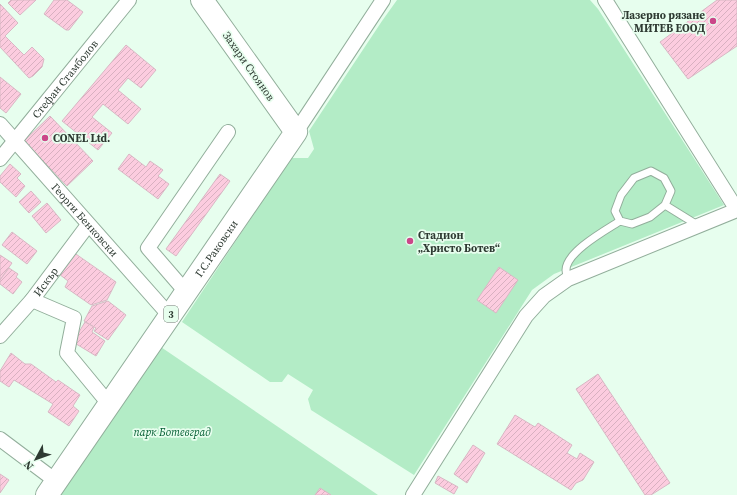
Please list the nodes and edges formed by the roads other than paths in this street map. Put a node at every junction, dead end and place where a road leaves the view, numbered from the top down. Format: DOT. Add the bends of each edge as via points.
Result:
graph roads {
  1 [pos="129,0"];
  2 [pos="202,0"];
  3 [pos="383,0"];
  4 [pos="605,0"];
  5 [pos="0,124"];
  6 [pos="228,132"];
  7 [pos="296,132"];
  8 [pos="15,141"];
  9 [pos="0,159"];
  10 [pos="665,205"];
  11 [pos="737,210"];
  12 [pos="620,221"];
  13 [pos="88,225"];
  14 [pos="699,226"];
  15 [pos="568,279"];
  16 [pos="186,292"];
  17 [pos="32,300"];
  18 [pos="170,316"];
  19 [pos="0,336"];
  20 [pos="109,404"];
  21 [pos="0,439"];
  22 [pos="51,488"];
  23 [pos="416,494"];
  1 -- 8 [label="street, Стефан Стамболов"];
  2 -- 7 [label="main road, Захари Стоянов"];
  3 -- 7 [label="street, Г.С.Раковски"];
  4 -- 11 [label="street"];
  5 -- 8 [label="street, Георги Бенковски"];
  6 -- 16 [label="street" via="148,248"];
  7 -- 16 [label="main road, Г.С.Раковски / 3"];
  8 -- 9 [label="street, Стефан Стамболов"];
  8 -- 13 [label="street, Георги Бенковски"];
  10 -- 12 [label="lane" via="650,217 632,224"];
  10 -- 12 [label="lane" via="671,191 664,178 650,171 634,178 621,195 615,211"];
  10 -- 14 [label="lane"];
  11 -- 14 [label="street"];
  12 -- 15 [label="lane" via="572,255 566,270"];
  13 -- 17 [label="street, Искър"];
  13 -- 18 [label="street, Георги Бенковски"];
  14 -- 15 [label="street"];
  15 -- 23 [label="street" via="544,296 526,316"];
  16 -- 18 [label="main road, Г.С.Раковски / 3"];
  17 -- 19 [label="street, Искър"];
  17 -- 20 [label="street" via="74,318 67,353"];
  18 -- 20 [label="main road, Г.С.Раковски / 3"];
  20 -- 22 [label="main road, Г.С.Раковски / 3"];
  21 -- 22 [label="street"];
}
